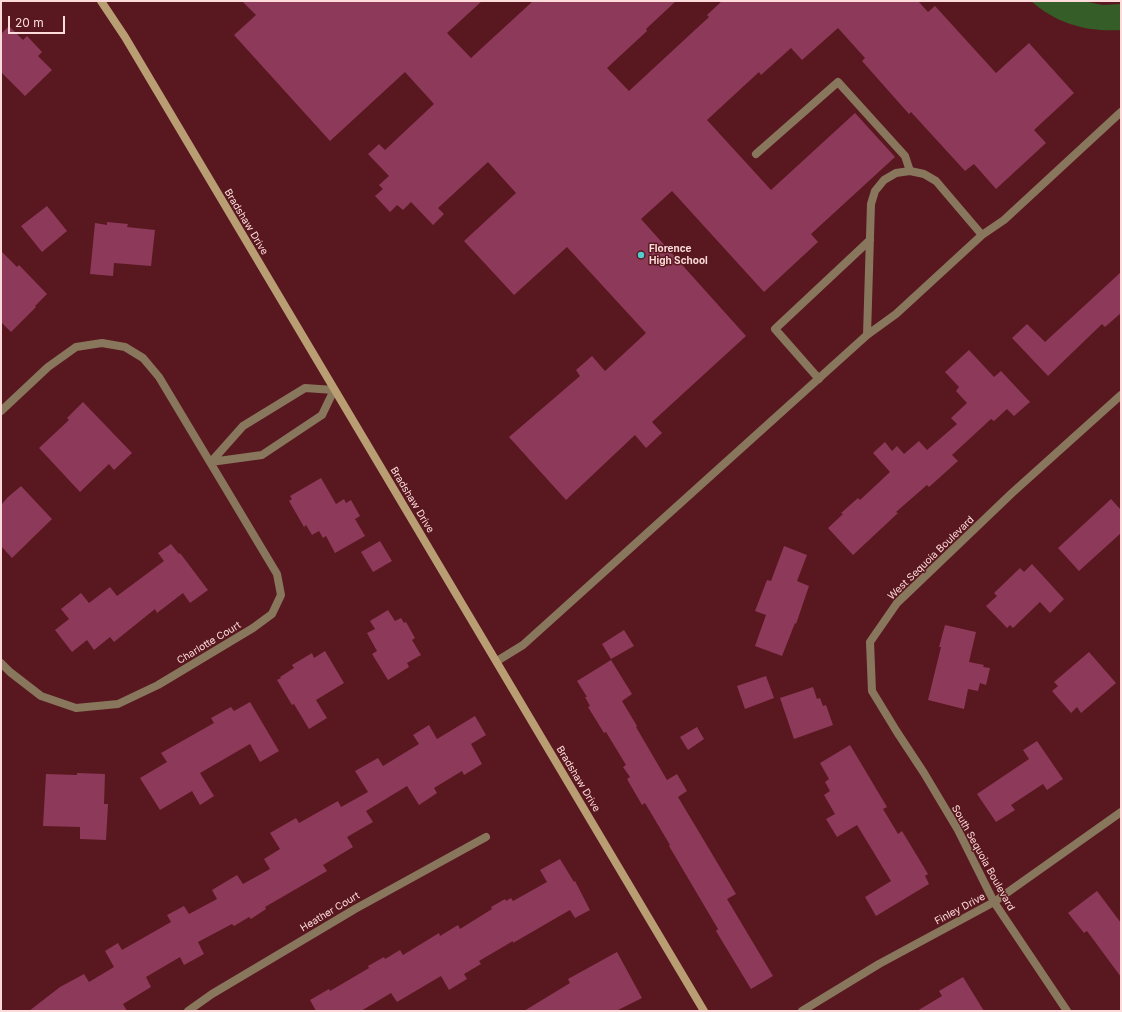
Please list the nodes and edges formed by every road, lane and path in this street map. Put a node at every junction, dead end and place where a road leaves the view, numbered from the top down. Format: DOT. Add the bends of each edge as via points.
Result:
graph roads {
  1 [pos="102,1"];
  2 [pos="1121,112"];
  3 [pos="756,154"];
  4 [pos="910,171"];
  5 [pos="982,235"];
  6 [pos="870,240"];
  7 [pos="867,335"];
  8 [pos="819,379"];
  9 [pos="334,390"];
  10 [pos="1121,395"];
  11 [pos="1,411"];
  12 [pos="211,462"];
  13 [pos="497,661"];
  14 [pos="1,663"];
  15 [pos="924,774"];
  16 [pos="1121,812"];
  17 [pos="486,837"];
  18 [pos="994,902"];
  19 [pos="188,1011"];
  20 [pos="704,1011"];
  21 [pos="802,1011"];
  22 [pos="1067,1011"];
  1 -- 9 [label="street, Bradshaw Drive"];
  2 -- 5 [label="street" via="1004,220"];
  3 -- 4 [label="street" via="838,82 905,156"];
  4 -- 5 [label="street" via="924,174 936,181"];
  4 -- 6 [label="street" via="884,180 875,190 871,204"];
  5 -- 7 [label="street" via="896,314"];
  6 -- 7 [label="street"];
  6 -- 8 [label="street" via="775,329"];
  7 -- 8 [label="street"];
  8 -- 13 [label="street" via="523,645"];
  9 -- 12 [label="street" via="305,388 243,426"];
  9 -- 12 [label="street" via="322,415 262,455"];
  9 -- 13 [label="street, Bradshaw Drive"];
  10 -- 15 [label="street, West Sequoia Boulevard" via="1012,493 898,603 870,642 872,691"];
  11 -- 12 [label="street, Charlotte Court" via="48,367 76,347 102,343 125,347 143,358 158,377"];
  12 -- 14 [label="street, Charlotte Court" via="277,574 281,595 272,614 158,685 118,704 76,708 41,696"];
  13 -- 20 [label="street, Bradshaw Drive"];
  15 -- 18 [label="street, South Sequoia Boulevard" via="958,830"];
  16 -- 18 [label="street, Finley Drive"];
  17 -- 19 [label="street, Heather Court" via="355,909"];
  18 -- 21 [label="street, Finley Drive" via="879,964"];
  18 -- 22 [label="street, South Sequoia Boulevard"];
}
